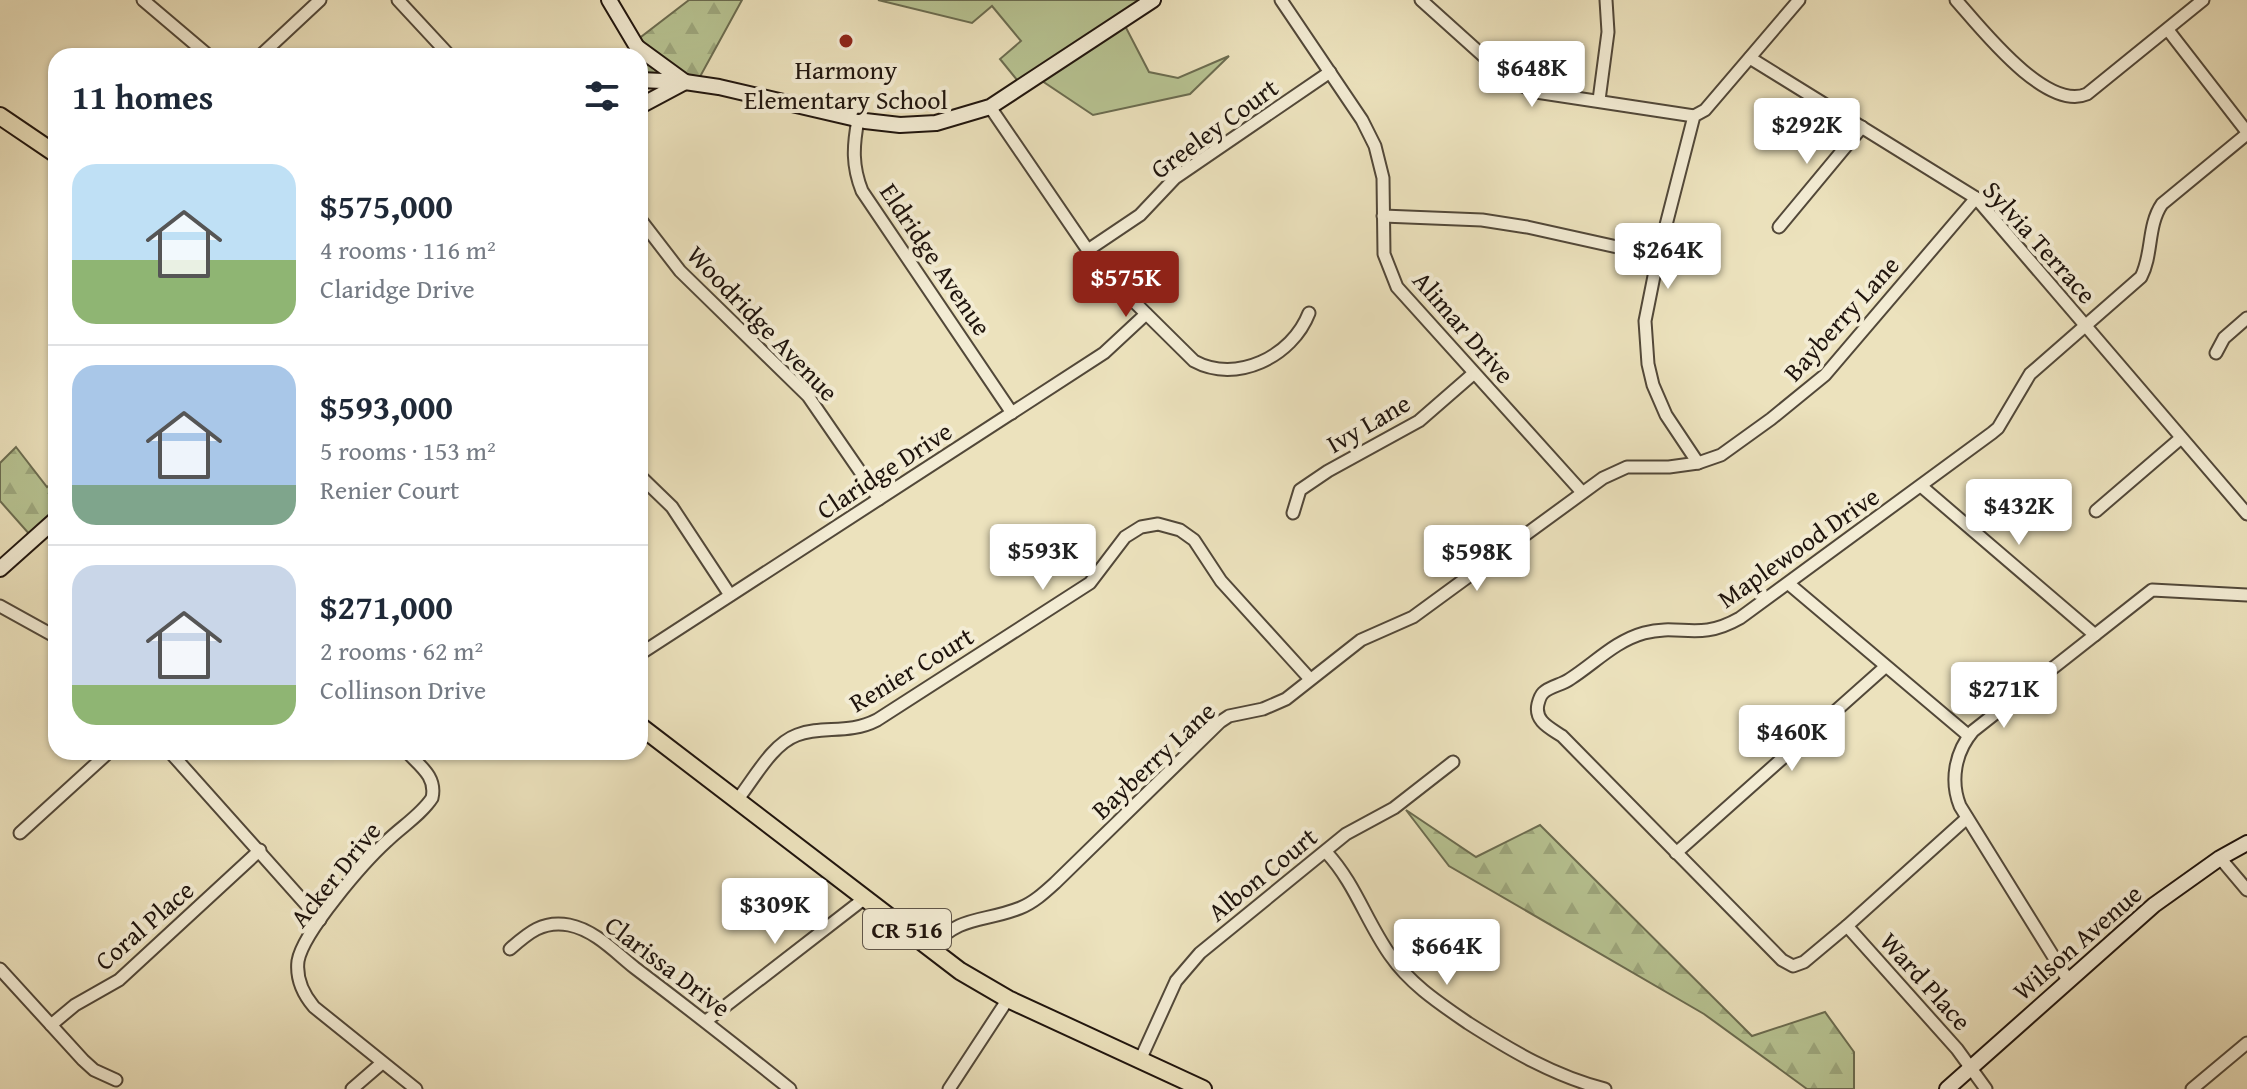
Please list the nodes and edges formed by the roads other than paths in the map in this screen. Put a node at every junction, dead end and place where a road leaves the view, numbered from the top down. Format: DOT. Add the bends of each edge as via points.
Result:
graph roads {
  1 [pos="143,0"];
  2 [pos="320,0"];
  3 [pos="398,0"];
  4 [pos="609,0"];
  5 [pos="1153,0"];
  6 [pos="1281,0"];
  7 [pos="1421,0"];
  8 [pos="1606,0"];
  9 [pos="1799,0"];
  10 [pos="1956,0"];
  11 [pos="2203,0"];
  12 [pos="2168,30"];
  13 [pos="200,48"];
  14 [pos="269,48"];
  15 [pos="443,48"];
  16 [pos="636,48"];
  17 [pos="648,58"];
  18 [pos="1750,58"];
  19 [pos="1330,72"];
  20 [pos="648,80"];
  21 [pos="685,82"];
  22 [pos="1599,100"];
  23 [pos="648,102"];
  24 [pos="990,107"];
  25 [pos="0,116"];
  26 [pos="1694,116"];
  27 [pos="858,120"];
  28 [pos="1862,127"];
  29 [pos="2247,133"];
  30 [pos="48,149"];
  31 [pos="1976,198"];
  32 [pos="1383,216"];
  33 [pos="1779,227"];
  34 [pos="648,229"];
  35 [pos="1088,250"];
  36 [pos="1658,256"];
  37 [pos="1309,313"];
  38 [pos="1146,314"];
  39 [pos="2247,318"];
  40 [pos="2086,326"];
  41 [pos="2216,353"];
  42 [pos="1473,374"];
  43 [pos="1012,413"];
  44 [pos="2181,438"];
  45 [pos="1698,463"];
  46 [pos="648,484"];
  47 [pos="1921,486"];
  48 [pos="1581,491"];
  49 [pos="879,499"];
  50 [pos="2096,511"];
  51 [pos="1293,513"];
  52 [pos="2247,514"];
  53 [pos="48,526"];
  54 [pos="0,569"];
  55 [pos="1789,584"];
  56 [pos="730,595"];
  57 [pos="2247,595"];
  58 [pos="0,606"];
  59 [pos="48,633"];
  60 [pos="2095,635"];
  61 [pos="648,649"];
  62 [pos="1885,667"];
  63 [pos="1310,679"];
  64 [pos="648,732"];
  65 [pos="1969,736"];
  66 [pos="100,760"];
  67 [pos="177,760"];
  68 [pos="414,760"];
  69 [pos="1453,762"];
  70 [pos="738,799"];
  71 [pos="1967,818"];
  72 [pos="20,833"];
  73 [pos="2247,843"];
  74 [pos="260,850"];
  75 [pos="1326,852"];
  76 [pos="1676,853"];
  77 [pos="2220,858"];
  78 [pos="2247,890"];
  79 [pos="865,898"];
  80 [pos="320,920"];
  81 [pos="1847,926"];
  82 [pos="930,948"];
  83 [pos="510,949"];
  84 [pos="0,969"];
  85 [pos="2068,980"];
  86 [pos="1008,999"];
  87 [pos="706,1021"];
  88 [pos="51,1025"];
  89 [pos="2247,1043"];
  90 [pos="1141,1058"];
  91 [pos="382,1063"];
  92 [pos="1972,1066"];
  93 [pos="116,1080"];
  94 [pos="352,1089"];
  95 [pos="416,1089"];
  96 [pos="790,1089"];
  97 [pos="949,1089"];
  98 [pos="1203,1089"];
  99 [pos="1605,1089"];
  100 [pos="1947,1089"];
  101 [pos="1986,1089"];
  102 [pos="2192,1089"];
  1 -- 13 [label="street"];
  2 -- 14 [label="street"];
  3 -- 15 [label="street"];
  4 -- 16 [label="street"];
  5 -- 24 [label="street"];
  6 -- 19 [label="street, Alimar Drive"];
  7 -- 22 [label="street" via="1517,85"];
  8 -- 22 [label="street" via="1608,32"];
  9 -- 18 [label="street"];
  10 -- 12 [label="street" via="2011,63 2069,97 2087,94"];
  11 -- 12 [label="street"];
  12 -- 29 [label="street"];
  17 -- 21 [label="street"];
  18 -- 26 [label="street"];
  18 -- 28 [label="street, Sylvia Terrace"];
  19 -- 32 [label="street, Alimar Drive" via="1375,146 1383,178"];
  19 -- 35 [label="street, Greeley Court" via="1175,178 1140,215"];
  20 -- 21 [label="street"];
  21 -- 23 [label="street"];
  21 -- 27 [label="street"];
  22 -- 26 [label="street"];
  24 -- 27 [label="street" via="923,124"];
  24 -- 35 [label="street"];
  25 -- 30 [label="main road"];
  26 -- 36 [label="street"];
  27 -- 43 [label="street, Eldridge Avenue" via="853,150 862,191"];
  28 -- 31 [label="street, Sylvia Terrace"];
  28 -- 33 [label="street"];
  29 -- 40 [label="street, Maplewood Drive" via="2162,204 2141,277"];
  31 -- 40 [label="street, Sylvia Terrace"];
  31 -- 45 [label="street, Bayberry Lane" via="1816,385 1721,455"];
  32 -- 36 [label="street" via="1482,220"];
  32 -- 42 [label="street, Alimar Drive" via="1391,277"];
  34 -- 49 [label="street, Woodridge Avenue" via="680,271 808,396"];
  35 -- 38 [label="street"];
  36 -- 45 [label="street" via="1645,321 1648,364 1661,405"];
  37 -- 38 [label="street" via="1301,330 1268,358 1224,371 1194,361"];
  38 -- 43 [label="street, Claridge Drive" via="1104,353"];
  39 -- 41 [label="street"];
  40 -- 44 [label="street, Sylvia Terrace"];
  40 -- 47 [label="street, Maplewood Drive" via="2030,374 1998,428"];
  42 -- 48 [label="street, Alimar Drive"];
  42 -- 51 [label="street, Ivy Lane" via="1419,421 1300,490"];
  43 -- 49 [label="street, Claridge Drive"];
  44 -- 50 [label="street"];
  44 -- 52 [label="street, Sylvia Terrace"];
  45 -- 48 [label="street, Bayberry Lane" via="1627,467"];
  46 -- 56 [label="street" via="672,507"];
  47 -- 55 [label="street, Maplewood Drive"];
  47 -- 60 [label="street"];
  48 -- 63 [label="street, Bayberry Lane" via="1413,617 1361,640"];
  49 -- 56 [label="street, Claridge Drive"];
  53 -- 54 [label="street"];
  55 -- 62 [label="street"];
  55 -- 76 [label="street, Maplewood Drive" via="1718,629 1656,631 1628,639 1569,681 1546,690 1538,701 1544,725 1562,736"];
  56 -- 61 [label="street, Claridge Drive"];
  57 -- 60 [label="street" via="2152,590"];
  58 -- 59 [label="street"];
  60 -- 65 [label="street"];
  62 -- 65 [label="street"];
  62 -- 76 [label="street"];
  63 -- 70 [label="street, Renier Court" via="1221,581 1194,540 1169,526 1148,525 1125,537 1090,583 877,720 787,740"];
  63 -- 82 [label="street, Bayberry Lane" via="1271,707 1220,722 1032,902 958,925"];
  64 -- 70 [label="main road, CR 516"];
  65 -- 71 [label="street" via="1955,784"];
  66 -- 72 [label="street"];
  67 -- 74 [label="street"];
  68 -- 80 [label="street, Acker Drive" via="430,778 432,798 367,862"];
  69 -- 75 [label="street, Albon Court"];
  70 -- 79 [label="main road, CR 516"];
  71 -- 81 [label="street, Maplewood Drive"];
  71 -- 85 [label="street"];
  73 -- 77 [label="street, Wilson Avenue"];
  74 -- 80 [label="street"];
  74 -- 88 [label="street, Coral Place" via="119,980"];
  75 -- 90 [label="street, Albon Court" via="1187,966"];
  75 -- 99 [label="street" via="1347,877 1390,956 1422,990 1521,1057"];
  76 -- 81 [label="street, Maplewood Drive" via="1790,965 1804,962"];
  77 -- 78 [label="street"];
  77 -- 85 [label="street, Wilson Avenue" via="2154,905"];
  79 -- 82 [label="main road, CR 516"];
  79 -- 87 [label="street"];
  80 -- 91 [label="street, Acker Drive" via="300,953 302,989 314,1007"];
  81 -- 92 [label="street, Ward Place"];
  82 -- 86 [label="main road, CR 516"];
  83 -- 87 [label="street, Clarissa Drive" via="540,927 579,928"];
  84 -- 88 [label="street"];
  85 -- 92 [label="street, Wilson Avenue"];
  86 -- 90 [label="main road, CR 516"];
  86 -- 97 [label="street"];
  87 -- 96 [label="street, Clarissa Drive"];
  88 -- 93 [label="street" via="88,1065"];
  89 -- 102 [label="street"];
  90 -- 98 [label="main road, CR 516"];
  91 -- 94 [label="street"];
  91 -- 95 [label="street, Acker Drive"];
  92 -- 100 [label="street, Wilson Avenue"];
  92 -- 101 [label="street, Ward Place"];
}
